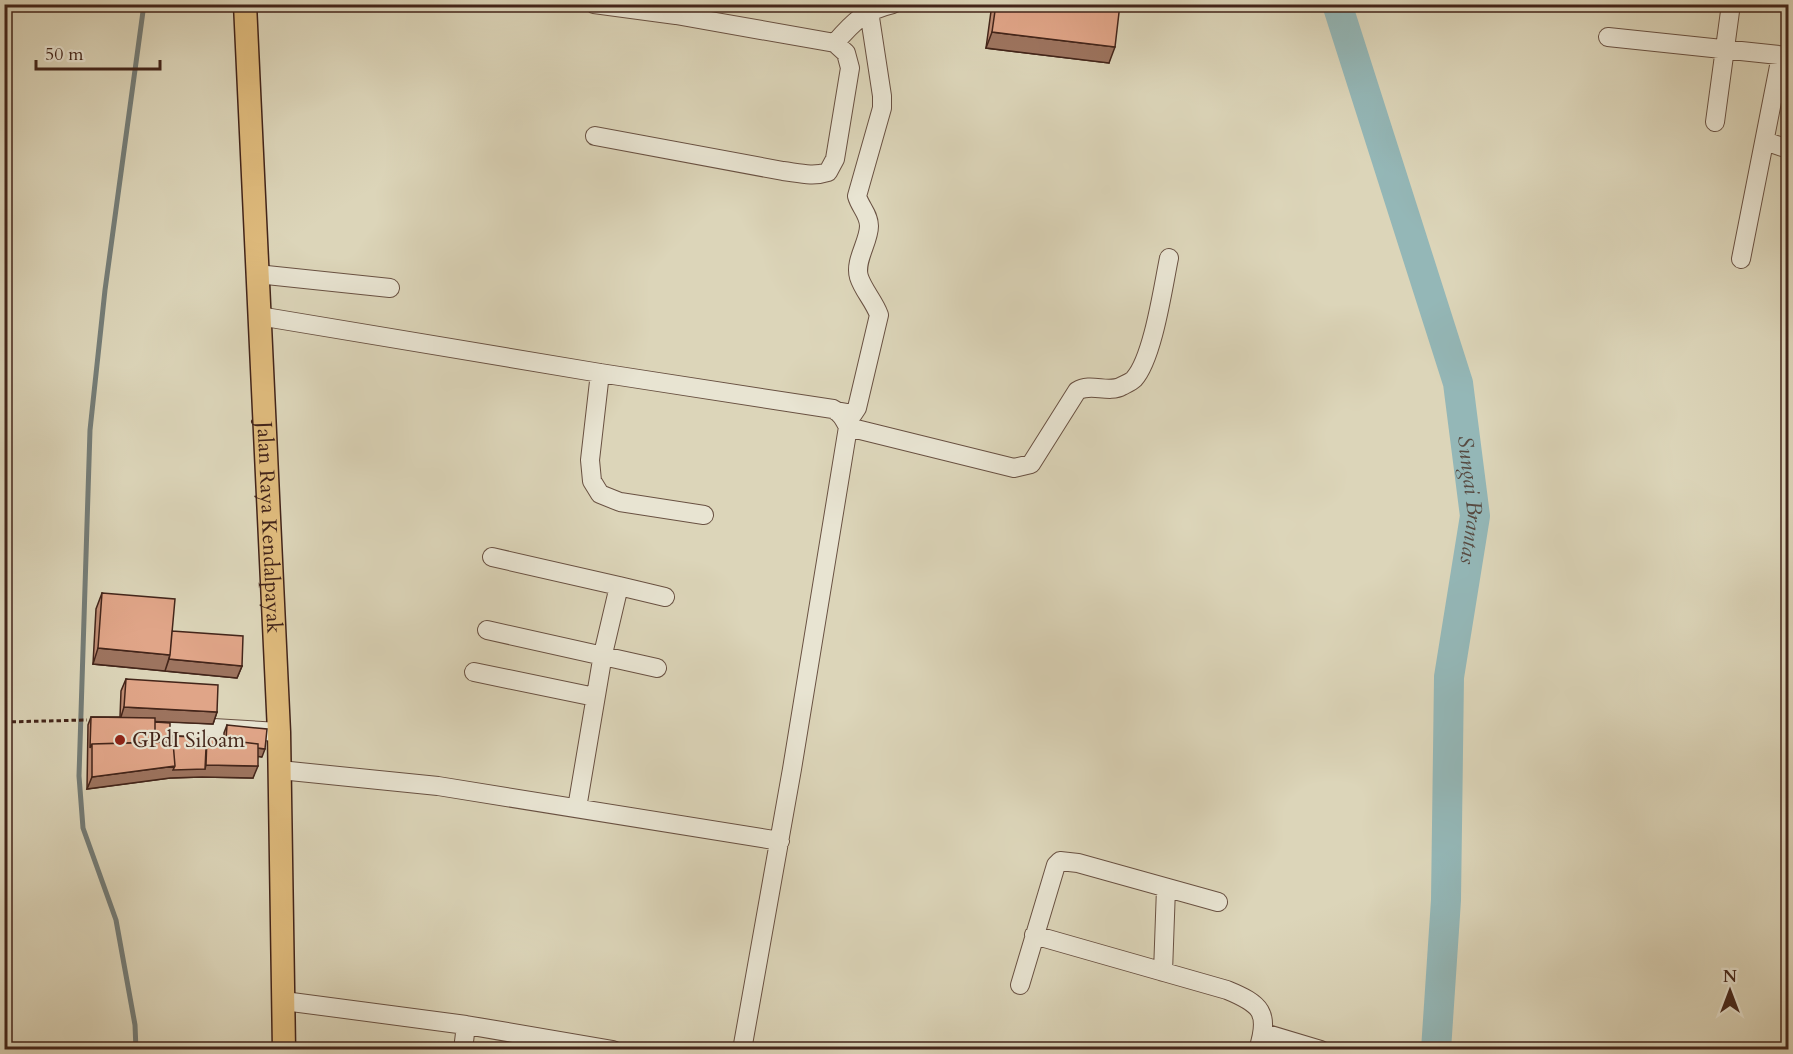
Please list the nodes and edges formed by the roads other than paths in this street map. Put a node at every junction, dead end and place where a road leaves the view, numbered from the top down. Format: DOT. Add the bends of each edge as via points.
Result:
graph roads {
  1 [pos="245,4"];
  2 [pos="594,4"];
  3 [pos="893,4"];
  4 [pos="1731,4"];
  5 [pos="865,8"];
  6 [pos="677,10"];
  7 [pos="1608,37"];
  8 [pos="836,43"];
  9 [pos="1726,50"];
  10 [pos="1785,56"];
  11 [pos="1716,122"];
  12 [pos="595,136"];
  13 [pos="1765,141"];
  14 [pos="1788,149"];
  15 [pos="1169,258"];
  16 [pos="1741,259"];
  17 [pos="257,274"];
  18 [pos="390,288"];
  19 [pos="259,316"];
  20 [pos="600,373"];
  21 [pos="836,411"];
  22 [pos="848,427"];
  23 [pos="704,515"];
  24 [pos="492,557"];
  25 [pos="618,586"];
  26 [pos="665,597"];
  27 [pos="487,630"];
  28 [pos="603,654"];
  29 [pos="657,668"];
  30 [pos="474,672"];
  31 [pos="595,698"];
  32 [pos="132,723"];
  33 [pos="279,732"];
  34 [pos="280,770"];
  35 [pos="577,808"];
  36 [pos="780,841"];
  37 [pos="1166,888"];
  38 [pos="1218,902"];
  39 [pos="1035,935"];
  40 [pos="1163,972"];
  41 [pos="1020,985"];
  42 [pos="284,1001"];
  43 [pos="466,1025"];
  44 [pos="1261,1041"];
  45 [pos="284,1050"];
  46 [pos="463,1050"];
  47 [pos="613,1050"];
  48 [pos="742,1050"];
  49 [pos="1321,1050"];
  1 -- 17 [label="main road, Jalan Raya Kendalpayak"];
  2 -- 6 [label="street"];
  3 -- 5 [label="street"];
  4 -- 9 [label="street"];
  5 -- 8 [label="street"];
  5 -- 21 [label="street" via="882,108 857,196 870,227 859,276 879,315 857,408 853,414"];
  6 -- 8 [label="street"];
  7 -- 9 [label="street"];
  8 -- 12 [label="street" via="846,53 850,68 835,159 828,172 813,175 783,171"];
  9 -- 10 [label="street"];
  9 -- 11 [label="street"];
  10 -- 13 [label="street"];
  13 -- 14 [label="street"];
  13 -- 16 [label="street"];
  15 -- 22 [label="street" via="1145,359 1134,379 1115,389 1088,387 1077,391 1031,464 1014,468"];
  17 -- 18 [label="street"];
  17 -- 19 [label="main road, Jalan Raya Kendalpayak"];
  19 -- 20 [label="street"];
  19 -- 33 [label="main road, Jalan Raya Kendalpayak"];
  20 -- 21 [label="street"];
  20 -- 23 [label="street" via="590,460 592,481 600,494 620,502"];
  21 -- 22 [label="street"];
  22 -- 36 [label="street"];
  24 -- 25 [label="street"];
  25 -- 26 [label="street"];
  25 -- 28 [label="street"];
  27 -- 28 [label="street"];
  28 -- 29 [label="street"];
  28 -- 31 [label="street"];
  30 -- 31 [label="street"];
  31 -- 35 [label="street"];
  32 -- 33 [label="street"];
  33 -- 34 [label="main road, Jalan Raya Kendalpayak"];
  34 -- 35 [label="street" via="438,786"];
  34 -- 42 [label="main road, Jalan Raya Kendalpayak"];
  35 -- 36 [label="street"];
  36 -- 48 [label="street"];
  37 -- 38 [label="street"];
  37 -- 39 [label="street" via="1060,861"];
  37 -- 40 [label="street"];
  39 -- 40 [label="street"];
  39 -- 41 [label="street"];
  40 -- 44 [label="street" via="1249,999 1261,1012"];
  42 -- 43 [label="street"];
  42 -- 45 [label="main road, Jalan Raya Kendalpayak"];
  43 -- 46 [label="street"];
  43 -- 47 [label="street"];
  44 -- 49 [label="street"];
}
